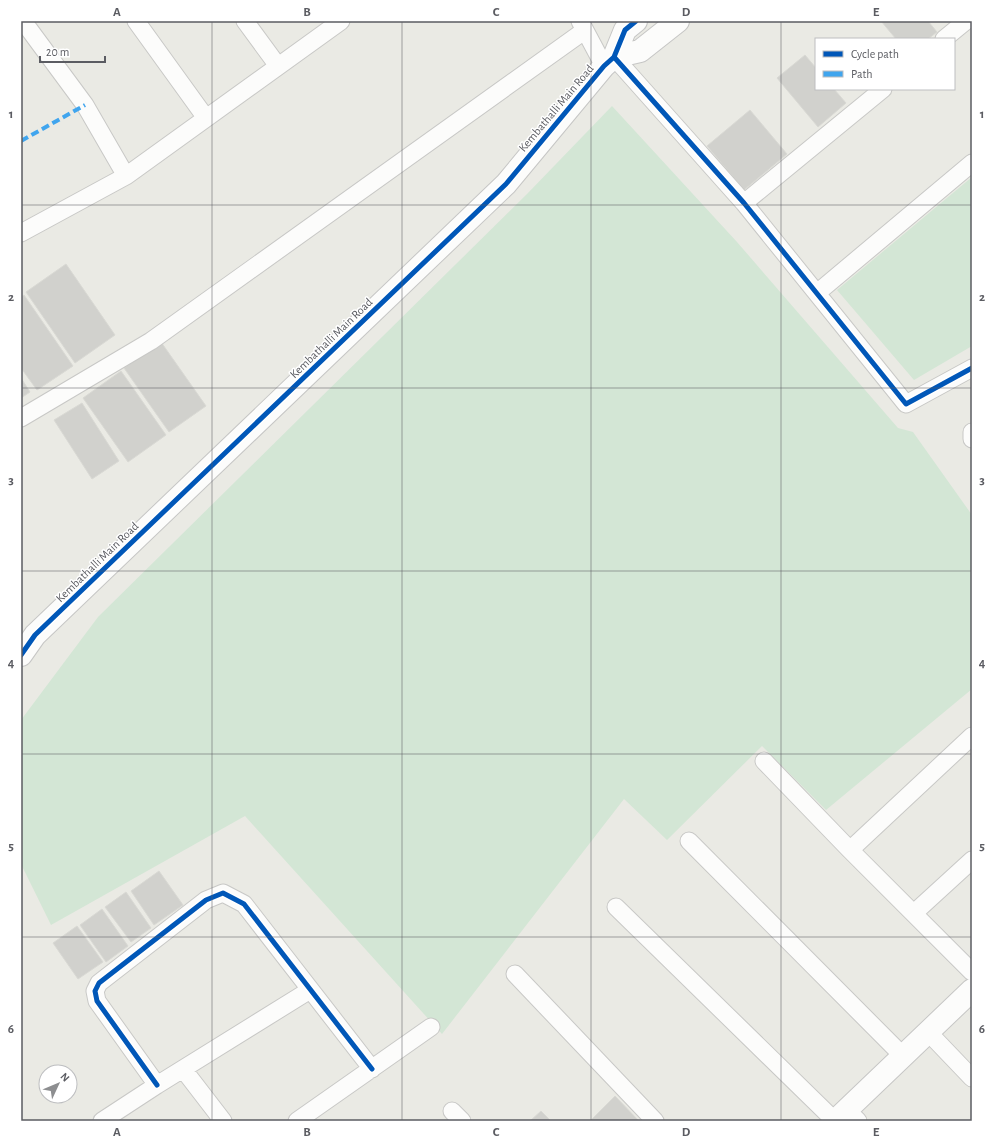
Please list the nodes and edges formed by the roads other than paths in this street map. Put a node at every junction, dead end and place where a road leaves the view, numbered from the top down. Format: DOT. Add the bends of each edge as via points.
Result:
graph roads {
  1 [pos="23,21"];
  2 [pos="136,21"];
  3 [pos="245,21"];
  4 [pos="636,21"];
  5 [pos="678,21"];
  6 [pos="966,21"];
  7 [pos="336,22"];
  8 [pos="582,26"];
  9 [pos="945,38"];
  10 [pos="609,62"];
  11 [pos="278,66"];
  12 [pos="882,90"];
  13 [pos="206,118"];
  14 [pos="972,164"];
  15 [pos="126,176"];
  16 [pos="744,203"];
  17 [pos="21,233"];
  18 [pos="817,293"];
  19 [pos="972,368"];
  20 [pos="21,418"];
  21 [pos="972,432"];
  22 [pos="972,439"];
  23 [pos="21,655"];
  24 [pos="972,736"];
  25 [pos="764,761"];
  26 [pos="689,841"];
  27 [pos="850,850"];
  28 [pos="972,860"];
  29 [pos="616,907"];
  30 [pos="914,914"];
  31 [pos="972,972"];
  32 [pos="515,974"];
  33 [pos="310,990"];
  34 [pos="972,990"];
  35 [pos="431,1027"];
  36 [pos="928,1032"];
  37 [pos="903,1056"];
  38 [pos="183,1069"];
  39 [pos="372,1069"];
  40 [pos="972,1078"];
  41 [pos="157,1085"];
  42 [pos="844,1118"];
  43 [pos="102,1121"];
  44 [pos="223,1121"];
  45 [pos="297,1121"];
  46 [pos="655,1121"];
  1 -- 15 [label="street" via="85,106"];
  2 -- 13 [label="street"];
  3 -- 11 [label="street"];
  4 -- 10 [label="street, Kembathalli Main Road" via="625,30"];
  5 -- 10 [label="street" via="640,51"];
  6 -- 9 [label="street"];
  7 -- 11 [label="street"];
  8 -- 10 [label="street"];
  8 -- 20 [label="street" via="151,341"];
  10 -- 16 [label="street"];
  10 -- 23 [label="street, Kembathalli Main Road" via="506,184 35,635"];
  11 -- 13 [label="street"];
  12 -- 16 [label="street"];
  13 -- 15 [label="street"];
  14 -- 18 [label="street"];
  15 -- 17 [label="street"];
  16 -- 18 [label="street"];
  18 -- 19 [label="street" via="906,404"];
  21 -- 22 [label="street"];
  24 -- 27 [label="street"];
  25 -- 27 [label="street"];
  26 -- 37 [label="street"];
  27 -- 30 [label="street"];
  28 -- 30 [label="street"];
  29 -- 42 [label="street"];
  30 -- 31 [label="street"];
  32 -- 46 [label="street"];
  33 -- 38 [label="street"];
  33 -- 39 [label="street"];
  33 -- 41 [label="street" via="244,904 223,893 206,900 99,983 95,991 97,1001"];
  34 -- 36 [label="street"];
  35 -- 39 [label="street"];
  36 -- 37 [label="street"];
  36 -- 40 [label="street"];
  37 -- 42 [label="street"];
  38 -- 41 [label="street"];
  38 -- 44 [label="street"];
  39 -- 45 [label="street"];
  41 -- 43 [label="street"];
}
